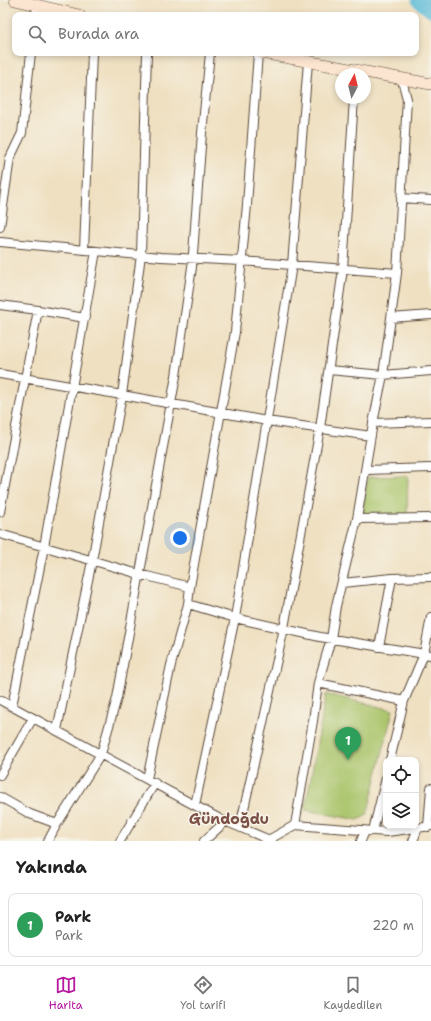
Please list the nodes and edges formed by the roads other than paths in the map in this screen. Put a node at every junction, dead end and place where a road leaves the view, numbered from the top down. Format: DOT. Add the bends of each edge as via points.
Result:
graph roads {
  1 [pos="15,0"];
  2 [pos="36,10"];
  3 [pos="53,12"];
  4 [pos="32,56"];
  5 [pos="92,56"];
  6 [pos="146,56"];
  7 [pos="210,56"];
  8 [pos="258,56"];
  9 [pos="277,56"];
  10 [pos="308,62"];
  11 [pos="337,68"];
  12 [pos="371,75"];
  13 [pos="402,80"];
  14 [pos="431,84"];
  15 [pos="354,104"];
  16 [pos="401,198"];
  17 [pos="431,200"];
  18 [pos="0,227"];
  19 [pos="0,242"];
  20 [pos="84,250"];
  21 [pos="96,251"];
  22 [pos="141,255"];
  23 [pos="193,258"];
  24 [pos="241,261"];
  25 [pos="292,266"];
  26 [pos="343,269"];
  27 [pos="397,273"];
  28 [pos="0,305"];
  29 [pos="38,310"];
  30 [pos="431,315"];
  31 [pos="85,318"];
  32 [pos="391,318"];
  33 [pos="329,370"];
  34 [pos="431,371"];
  35 [pos="0,374"];
  36 [pos="383,375"];
  37 [pos="24,378"];
  38 [pos="73,386"];
  39 [pos="122,395"];
  40 [pos="171,403"];
  41 [pos="221,412"];
  42 [pos="267,421"];
  43 [pos="431,421"];
  44 [pos="373,423"];
  45 [pos="320,428"];
  46 [pos="371,436"];
  47 [pos="431,468"];
  48 [pos="366,470"];
  49 [pos="0,512"];
  50 [pos="431,518"];
  51 [pos="357,519"];
  52 [pos="0,534"];
  53 [pos="44,547"];
  54 [pos="92,560"];
  55 [pos="139,574"];
  56 [pos="431,577"];
  57 [pos="392,578"];
  58 [pos="342,583"];
  59 [pos="190,587"];
  60 [pos="188,604"];
  61 [pos="431,617"];
  62 [pos="235,618"];
  63 [pos="284,628"];
  64 [pos="331,638"];
  65 [pos="378,646"];
  66 [pos="428,655"];
  67 [pos="318,683"];
  68 [pos="0,700"];
  69 [pos="404,701"];
  70 [pos="12,706"];
  71 [pos="33,718"];
  72 [pos="57,730"];
  73 [pos="102,754"];
  74 [pos="391,757"];
  75 [pos="0,775"];
  76 [pos="147,779"];
  77 [pos="155,783"];
  78 [pos="383,787"];
  79 [pos="431,788"];
  80 [pos="0,796"];
  81 [pos="195,805"];
  82 [pos="226,821"];
  83 [pos="57,824"];
  84 [pos="295,825"];
  85 [pos="429,826"];
  86 [pos="240,827"];
  87 [pos="419,828"];
  88 [pos="410,829"];
  89 [pos="418,829"];
  90 [pos="369,831"];
  91 [pos="271,840"];
  92 [pos="48,841"];
  93 [pos="120,841"];
  94 [pos="204,841"];
  95 [pos="361,841"];
  96 [pos="413,841"];
  1 -- 2 [label="street"];
  2 -- 3 [label="street"];
  4 -- 18 [label="street" via="22,133 10,158"];
  5 -- 20 [label="street"];
  6 -- 22 [label="street"];
  7 -- 23 [label="street"];
  8 -- 24 [label="street"];
  9 -- 10 [label="street"];
  10 -- 11 [label="street"];
  10 -- 25 [label="street"];
  12 -- 13 [label="street"];
  13 -- 14 [label="street"];
  13 -- 16 [label="street" via="406,99"];
  15 -- 26 [label="street"];
  16 -- 17 [label="street"];
  16 -- 27 [label="street"];
  19 -- 20 [label="street"];
  20 -- 21 [label="street"];
  21 -- 22 [label="street"];
  21 -- 31 [label="street"];
  22 -- 23 [label="street"];
  22 -- 39 [label="street"];
  23 -- 24 [label="street"];
  23 -- 40 [label="street"];
  24 -- 25 [label="street"];
  24 -- 41 [label="street" via="235,332"];
  25 -- 26 [label="street"];
  25 -- 42 [label="street"];
  26 -- 27 [label="street"];
  26 -- 33 [label="street"];
  27 -- 32 [label="street"];
  28 -- 29 [label="street"];
  29 -- 31 [label="street"];
  29 -- 37 [label="street"];
  30 -- 32 [label="street"];
  31 -- 38 [label="street"];
  32 -- 36 [label="street"];
  33 -- 36 [label="street"];
  33 -- 45 [label="street"];
  34 -- 36 [label="street"];
  35 -- 37 [label="street"];
  36 -- 44 [label="street"];
  37 -- 38 [label="street"];
  37 -- 49 [label="street"];
  38 -- 39 [label="street"];
  38 -- 53 [label="street"];
  39 -- 40 [label="street"];
  39 -- 54 [label="street"];
  40 -- 41 [label="street"];
  40 -- 55 [label="street"];
  41 -- 42 [label="street"];
  41 -- 59 [label="street"];
  42 -- 45 [label="street"];
  42 -- 62 [label="street"];
  43 -- 44 [label="street"];
  44 -- 46 [label="street"];
  45 -- 46 [label="street"];
  45 -- 63 [label="street"];
  46 -- 48 [label="street"];
  47 -- 48 [label="street"];
  48 -- 51 [label="street"];
  50 -- 51 [label="street"];
  51 -- 58 [label="street"];
  52 -- 53 [label="street"];
  53 -- 54 [label="street"];
  53 -- 70 [label="street"];
  54 -- 55 [label="street"];
  54 -- 72 [label="street"];
  55 -- 59 [label="street"];
  55 -- 73 [label="street" via="117,698"];
  56 -- 57 [label="street"];
  57 -- 58 [label="street"];
  57 -- 65 [label="street"];
  58 -- 64 [label="street"];
  59 -- 60 [label="street"];
  60 -- 62 [label="street"];
  60 -- 76 [label="street" via="171,665"];
  61 -- 66 [label="street"];
  62 -- 63 [label="street"];
  62 -- 81 [label="street"];
  63 -- 64 [label="street"];
  63 -- 86 [label="street"];
  64 -- 65 [label="street"];
  64 -- 67 [label="street"];
  65 -- 66 [label="street"];
  66 -- 69 [label="street"];
  67 -- 69 [label="street"];
  67 -- 84 [label="street"];
  68 -- 70 [label="street"];
  69 -- 74 [label="street"];
  70 -- 71 [label="street"];
  71 -- 72 [label="street"];
  71 -- 75 [label="street"];
  72 -- 73 [label="street"];
  73 -- 76 [label="street"];
  73 -- 83 [label="street"];
  76 -- 77 [label="street"];
  77 -- 81 [label="street"];
  77 -- 93 [label="street"];
  78 -- 90 [label="street"];
  79 -- 85 [label="street"];
  80 -- 83 [label="street" via="30,814"];
  81 -- 82 [label="street"];
  82 -- 86 [label="street"];
  82 -- 94 [label="street"];
  83 -- 92 [label="street"];
  84 -- 90 [label="street"];
  84 -- 91 [label="street"];
  85 -- 87 [label="street"];
  86 -- 91 [label="street"];
  88 -- 90 [label="street"];
  89 -- 96 [label="street"];
  90 -- 95 [label="street"];
}
